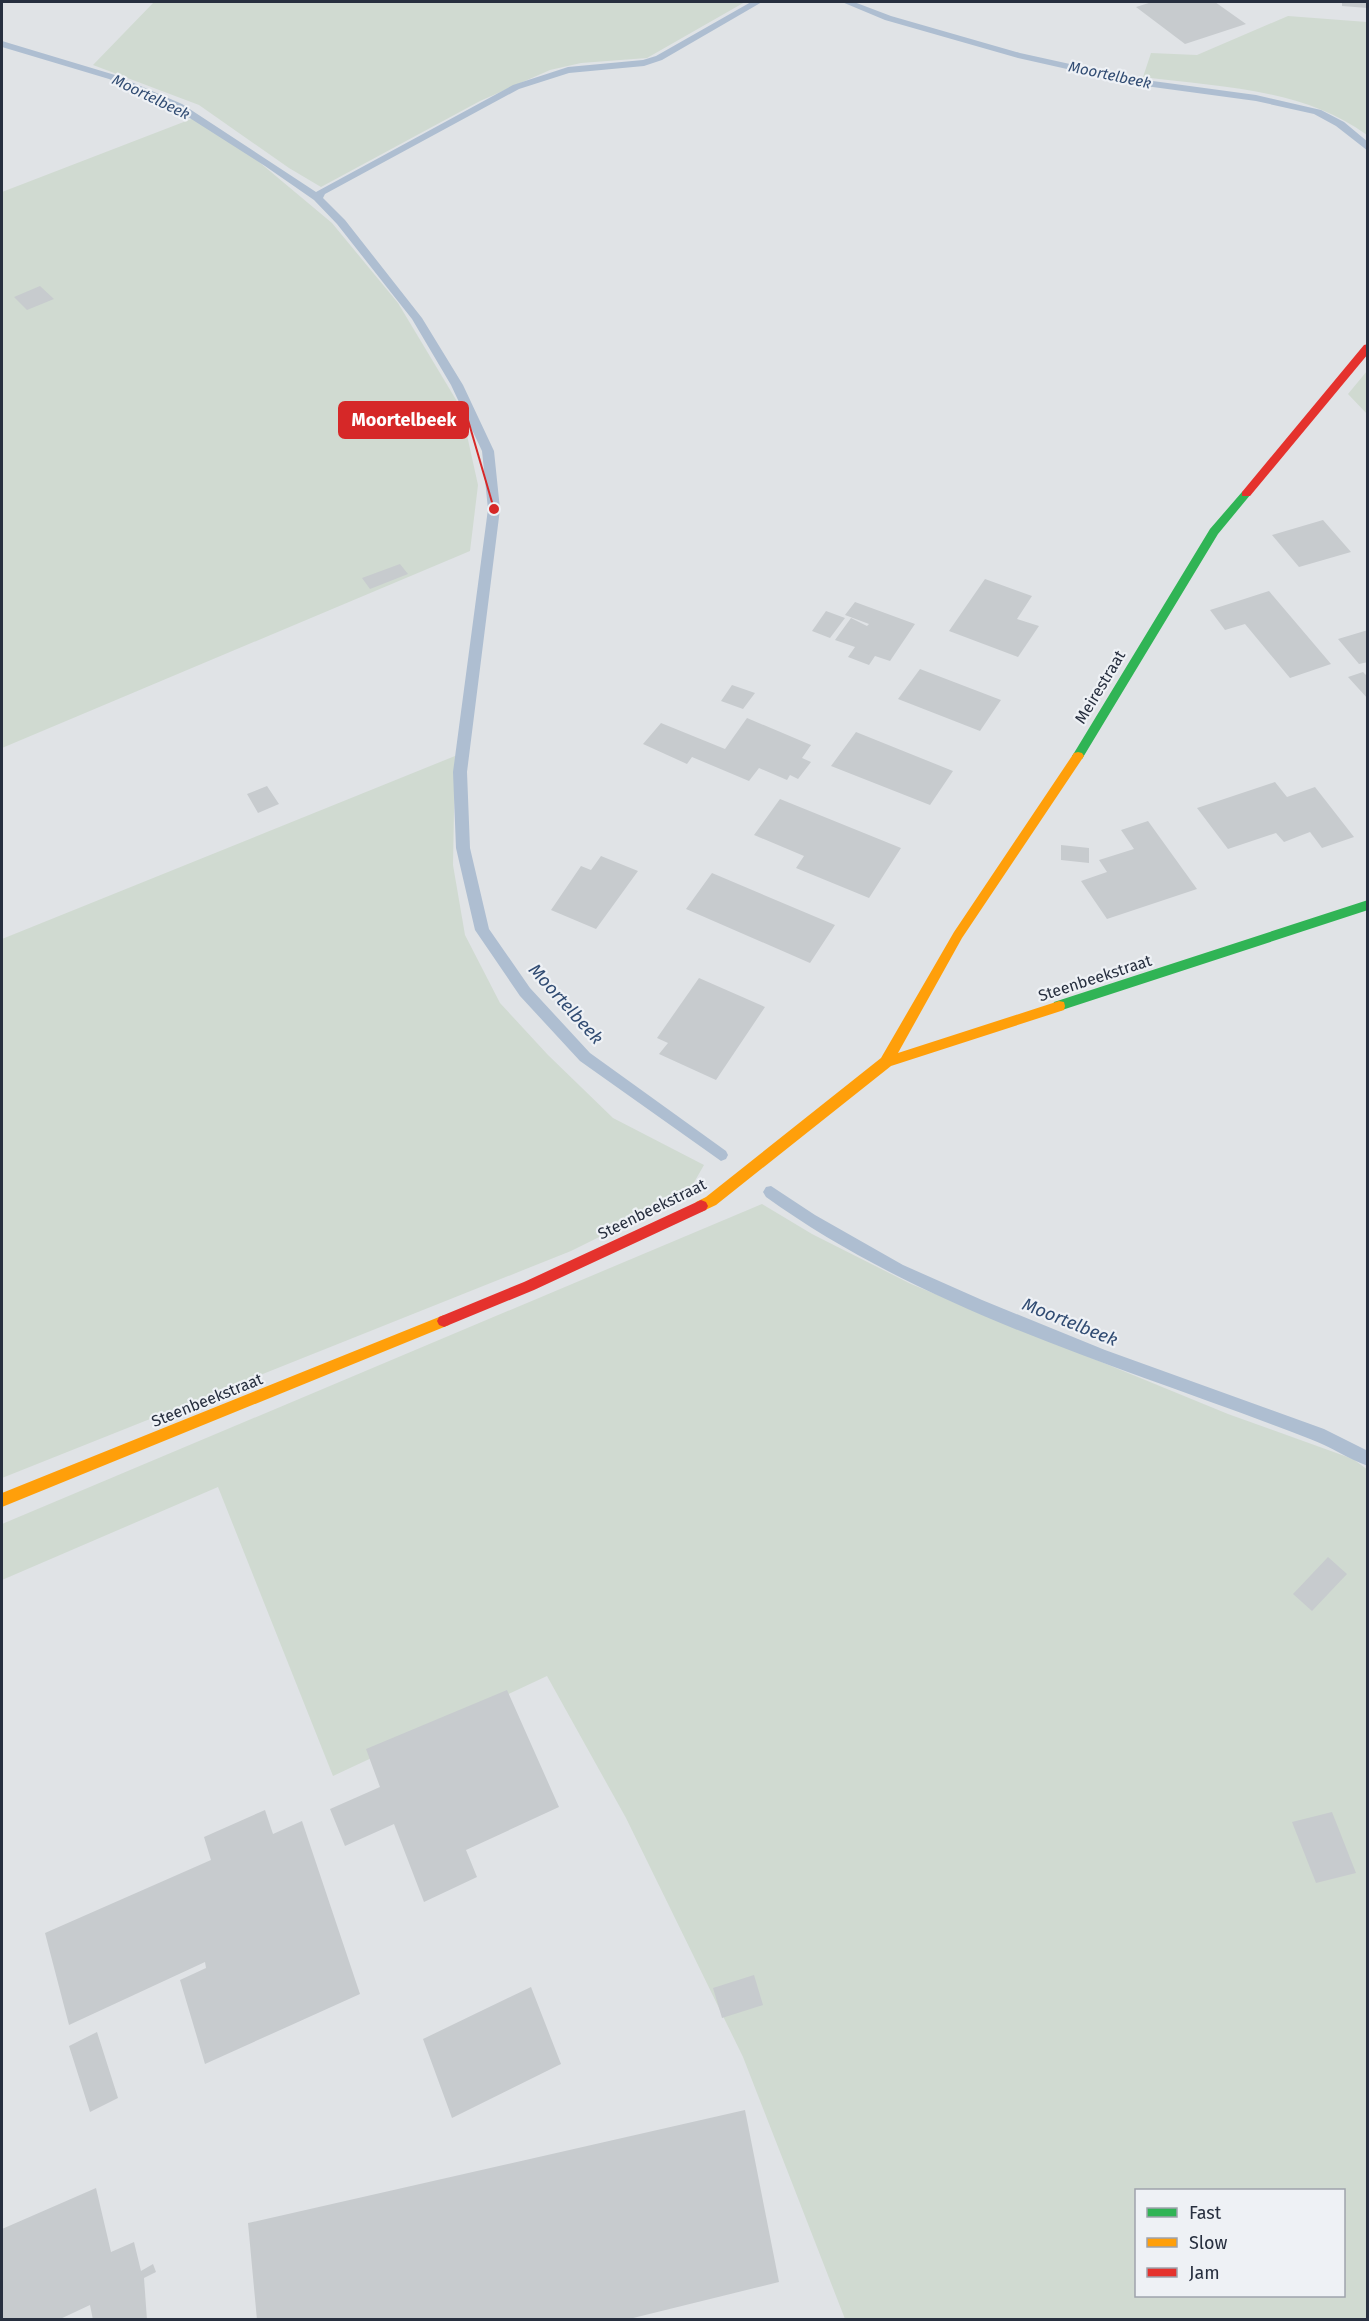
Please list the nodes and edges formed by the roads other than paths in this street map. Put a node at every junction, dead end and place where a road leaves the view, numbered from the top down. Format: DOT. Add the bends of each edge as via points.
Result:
graph roads {
  1 [pos="1368,347"];
  2 [pos="1368,905"];
  3 [pos="886,1062"];
  4 [pos="2,1500"];
  1 -- 3 [label="street, Meirestraat" via="1214,532 1075,761 958,935"];
  2 -- 3 [label="street, Steenbeekstraat"];
  3 -- 4 [label="street, Steenbeekstraat" via="711,1201 529,1286"];
}
